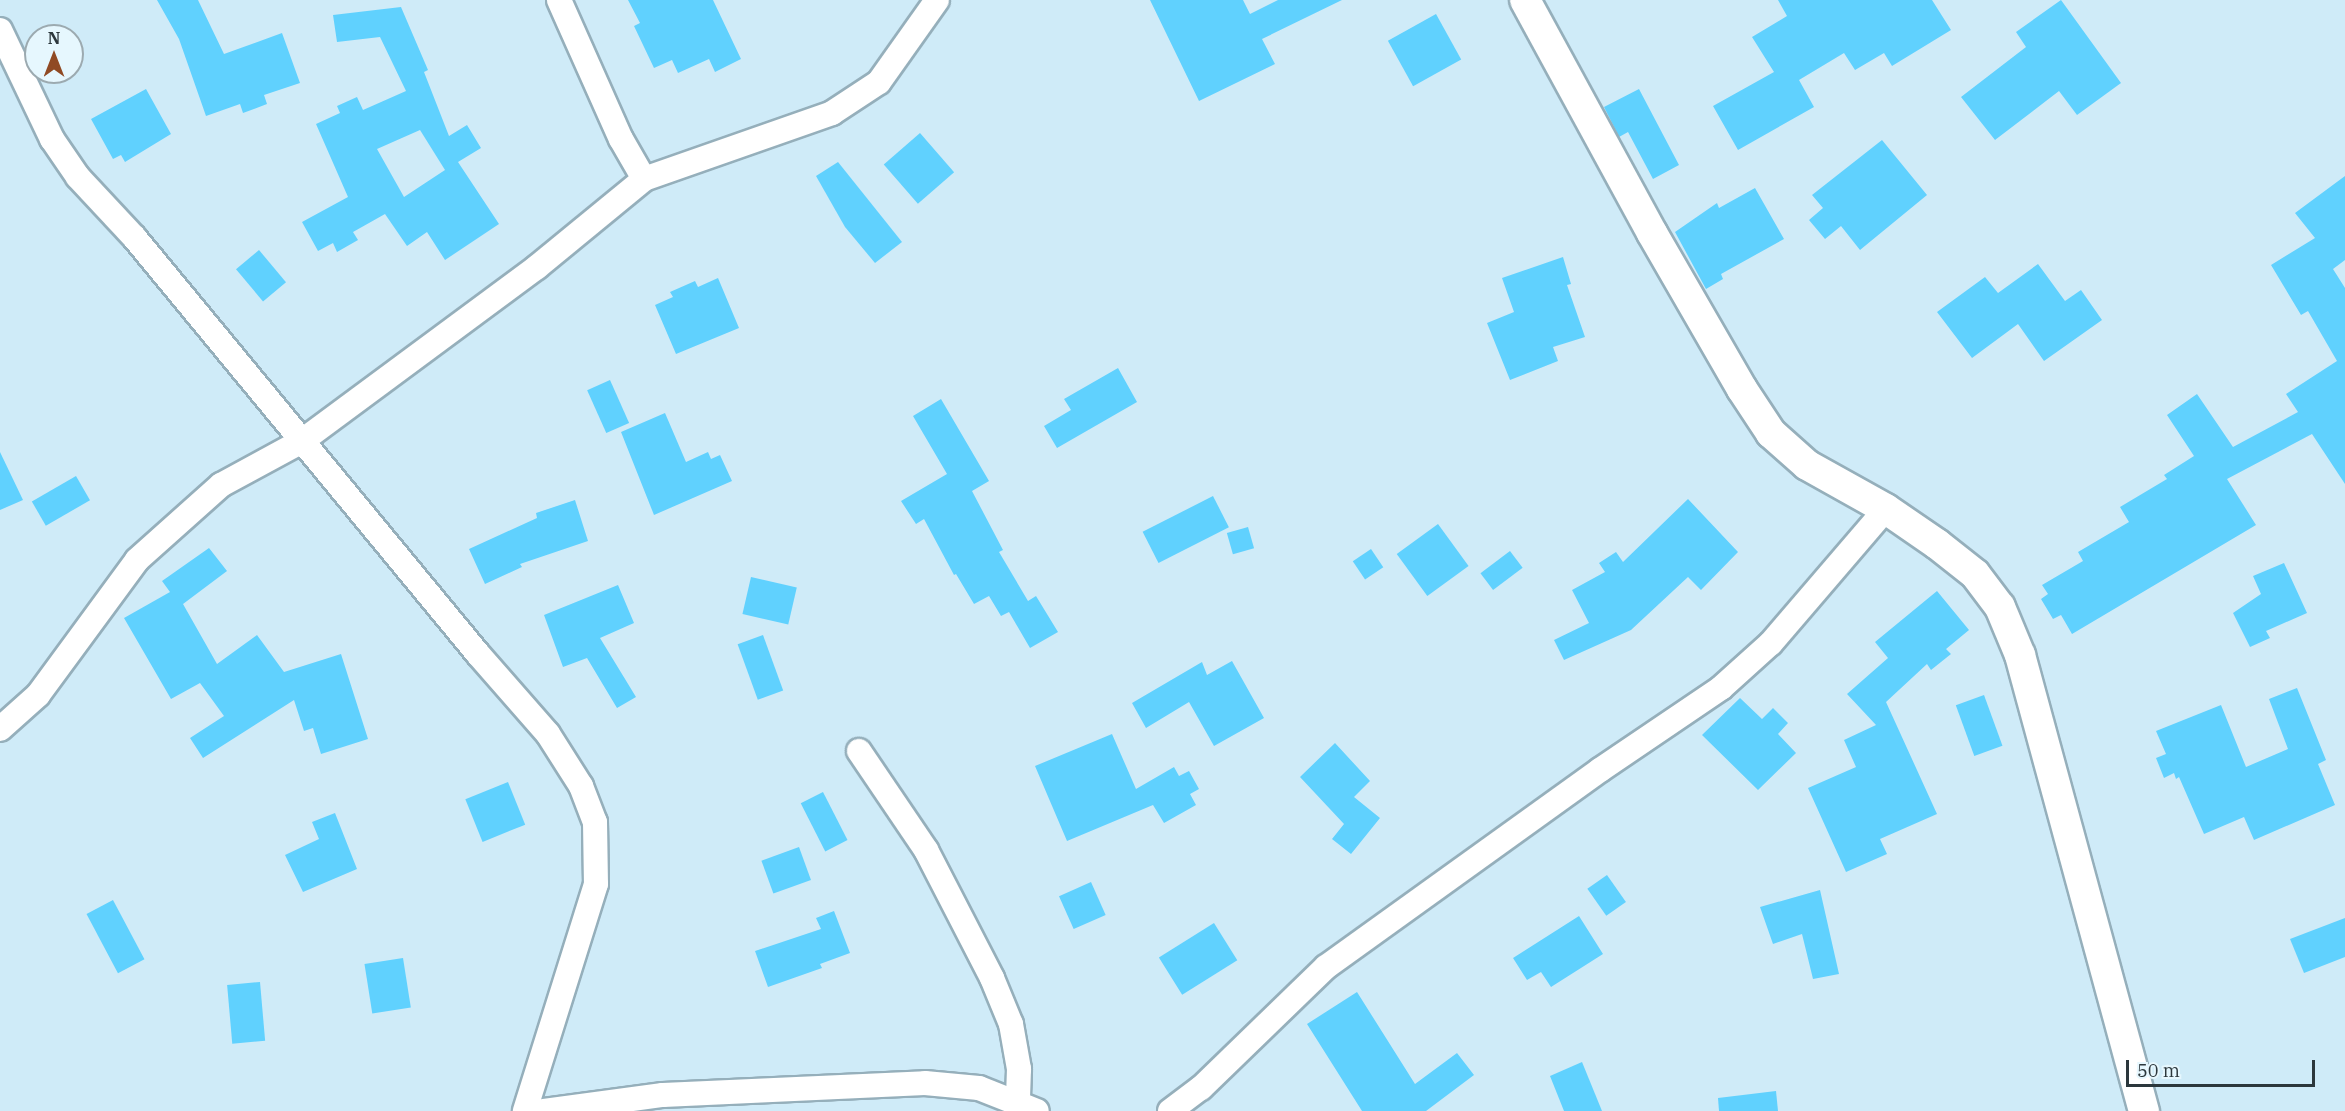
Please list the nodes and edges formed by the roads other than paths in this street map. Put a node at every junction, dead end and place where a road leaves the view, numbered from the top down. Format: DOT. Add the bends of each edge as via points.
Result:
graph roads {
  1 [pos="559,0"];
  2 [pos="937,0"];
  3 [pos="1525,0"];
  4 [pos="0,30"];
  5 [pos="644,179"];
  6 [pos="302,441"];
  7 [pos="1886,508"];
  8 [pos="0,729"];
  9 [pos="859,751"];
  10 [pos="1028,1106"];
  11 [pos="525,1111"];
  12 [pos="544,1111"];
  13 [pos="1170,1111"];
  14 [pos="2144,1111"];
  1 -- 5 [label="street" via="621,139"];
  2 -- 5 [label="street" via="879,82 832,113"];
  3 -- 7 [label="street" via="1652,233 1771,433 1807,465"];
  4 -- 6 [label="street" via="52,139 78,177 134,237"];
  5 -- 6 [label="street" via="537,267"];
  6 -- 8 [label="street" via="222,485 137,560 38,695"];
  6 -- 11 [label="street" via="548,734 581,786 595,822 596,884"];
  7 -- 13 [label="street" via="1771,644 1720,688 1326,967 1201,1088"];
  7 -- 14 [label="street" via="1975,574 2000,607 2020,655"];
  9 -- 10 [label="street" via="926,850 992,978 1011,1024"];
  10 -- 12 [label="street" via="978,1088 925,1083 663,1095"];
}
